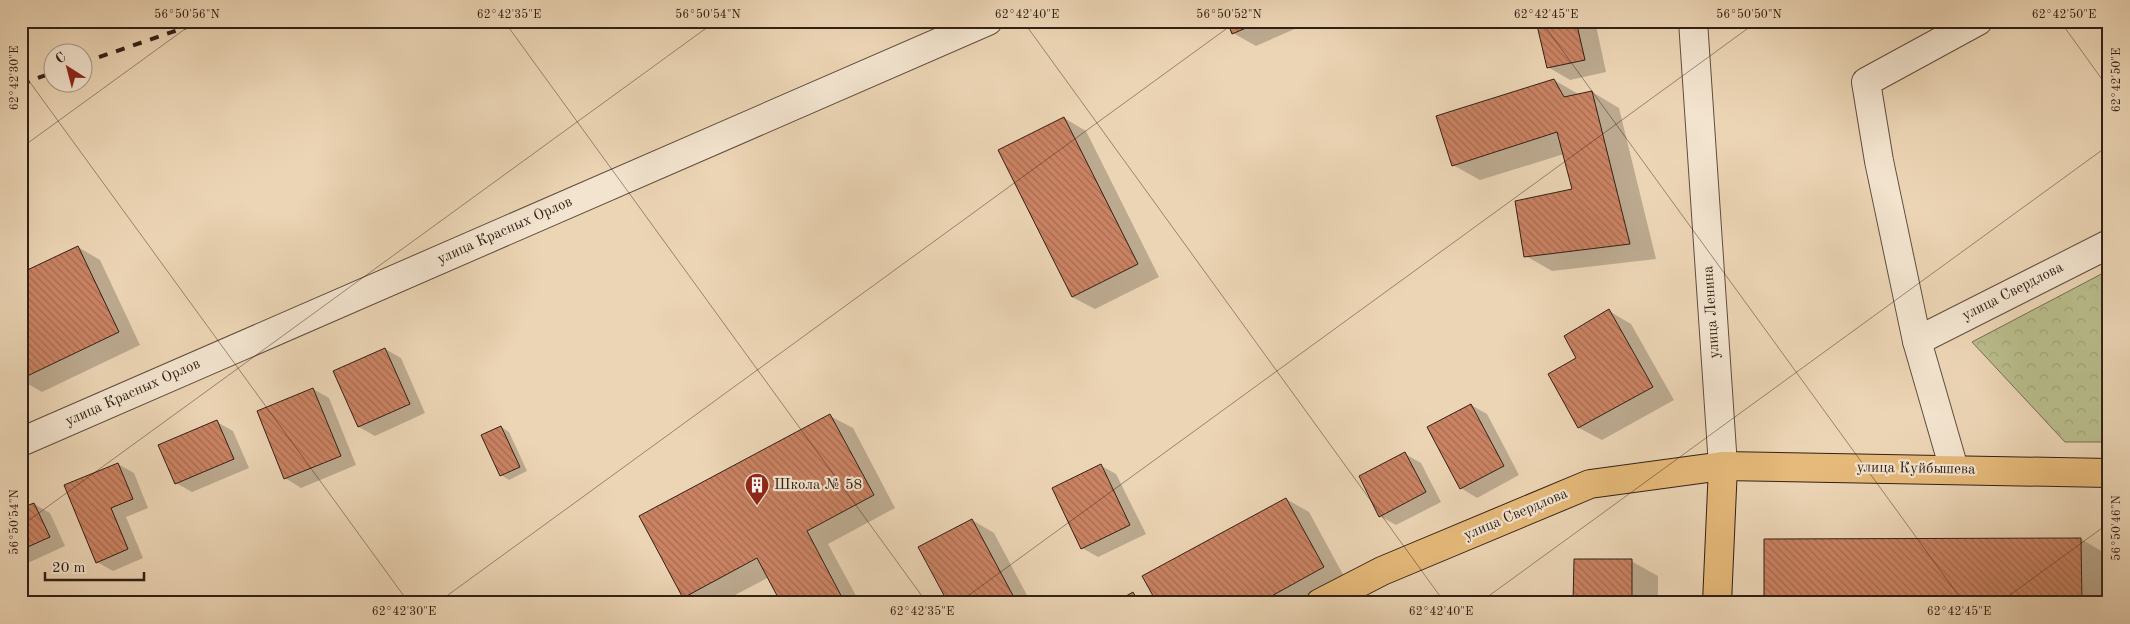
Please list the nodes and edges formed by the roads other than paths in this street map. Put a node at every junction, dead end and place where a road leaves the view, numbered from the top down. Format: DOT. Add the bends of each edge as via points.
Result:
graph roads {
  1 [pos="988,21"];
  2 [pos="1692,21"];
  3 [pos="1978,21"];
  4 [pos="2109,244"];
  5 [pos="1917,341"];
  6 [pos="21,442"];
  7 [pos="1723,466"];
  8 [pos="1954,469"];
  9 [pos="2109,473"];
  10 [pos="1320,603"];
  11 [pos="1717,603"];
  1 -- 6 [label="street, улица Красных Орлов"];
  2 -- 7 [label="street, улица Ленина"];
  3 -- 5 [label="street" via="1866,82 1878,161"];
  4 -- 5 [label="street, улица Свердлова"];
  5 -- 8 [label="street"];
  7 -- 8 [label="main road, улица Куйбышева"];
  7 -- 10 [label="main road, улица Свердлова" via="1590,484 1382,571"];
  7 -- 11 [label="main road, улица Ленина"];
  8 -- 9 [label="main road, улица Куйбышева"];
}
